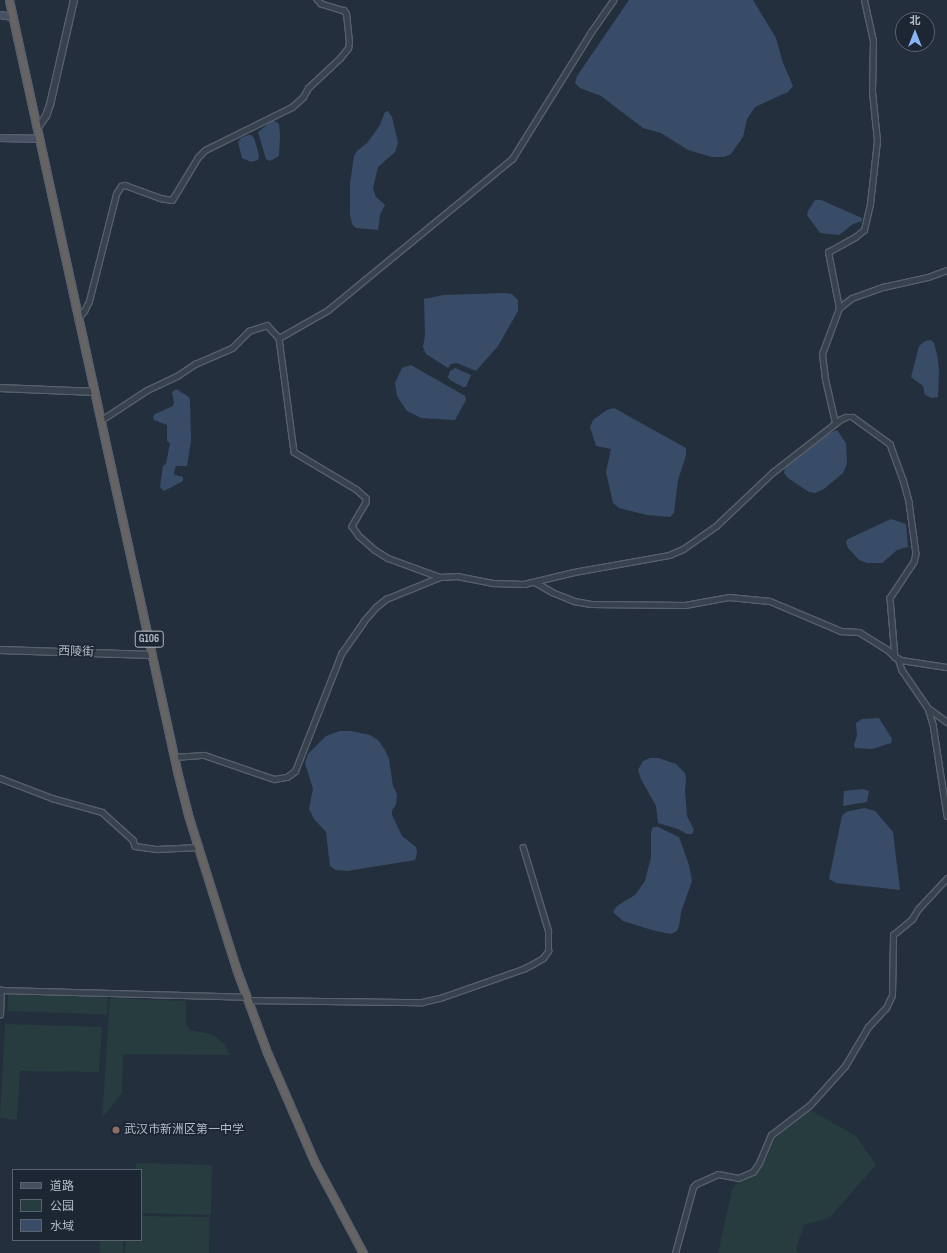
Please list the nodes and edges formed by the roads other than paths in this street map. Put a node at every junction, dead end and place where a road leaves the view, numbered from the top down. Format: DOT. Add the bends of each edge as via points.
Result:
graph roads {
  1 [pos="9,0"];
  2 [pos="74,0"];
  3 [pos="317,0"];
  4 [pos="613,0"];
  5 [pos="864,0"];
  6 [pos="0,15"];
  7 [pos="13,17"];
  8 [pos="37,129"];
  9 [pos="0,138"];
  10 [pos="39,139"];
  11 [pos="947,270"];
  12 [pos="839,308"];
  13 [pos="77,319"];
  14 [pos="279,338"];
  15 [pos="0,388"];
  16 [pos="94,392"];
  17 [pos="100,421"];
  18 [pos="835,423"];
  19 [pos="440,577"];
  20 [pos="535,582"];
  21 [pos="0,650"];
  22 [pos="152,655"];
  23 [pos="896,657"];
  24 [pos="947,667"];
  25 [pos="928,708"];
  26 [pos="947,722"];
  27 [pos="174,757"];
  28 [pos="0,778"];
  29 [pos="947,816"];
  30 [pos="198,847"];
  31 [pos="523,848"];
  32 [pos="947,878"];
  33 [pos="246,999"];
  34 [pos="0,1015"];
  35 [pos="363,1253"];
  36 [pos="675,1253"];
  1 -- 7 [label="highway, G106"];
  2 -- 8 [label="street" via="50,105"];
  3 -- 13 [label="street" via="346,14 348,48 292,107 205,150 172,200 125,185 121,186 116,194 89,302"];
  4 -- 14 [label="street" via="512,159 328,310"];
  5 -- 12 [label="street" via="873,40 872,92 877,141 870,204 864,230 828,252"];
  6 -- 7 [label="main road"];
  7 -- 8 [label="highway, G106"];
  8 -- 10 [label="highway, G106"];
  9 -- 10 [label="main road"];
  10 -- 13 [label="highway, G106"];
  11 -- 12 [label="street" via="883,287 852,298"];
  12 -- 18 [label="street" via="822,354"];
  13 -- 16 [label="highway, G106"];
  14 -- 17 [label="street" via="267,325 249,331 232,348 195,364 147,390"];
  14 -- 19 [label="street" via="294,452 356,489 366,498 352,526 375,550 388,558"];
  15 -- 16 [label="street"];
  16 -- 17 [label="highway, G106"];
  17 -- 22 [label="highway, G106"];
  18 -- 20 [label="street" via="773,472 716,526 677,552"];
  18 -- 23 [label="street" via="853,417 890,444 908,496 916,554 914,562 890,598"];
  19 -- 20 [label="street" via="457,576 502,584"];
  19 -- 27 [label="street" via="386,599 355,632 341,654 295,771 290,776 274,779 204,755"];
  20 -- 23 [label="street" via="560,595 591,604 685,605 730,597 770,601 842,631 859,632"];
  21 -- 22 [label="street, 西陵街"];
  22 -- 27 [label="highway, G106"];
  23 -- 24 [label="street" via="909,662"];
  23 -- 25 [label="street"];
  25 -- 26 [label="street"];
  25 -- 29 [label="street" via="937,742"];
  27 -- 30 [label="highway, G106"];
  28 -- 30 [label="street" via="52,798 102,812 133,840 135,846 157,849"];
  30 -- 33 [label="highway, G106"];
  31 -- 33 [label="street" via="548,931 548,951 543,958 533,964 440,998 422,1002"];
  32 -- 36 [label="street" via="912,919 893,935 892,995 886,1008 868,1027 845,1066 810,1105 771,1135 753,1172 738,1178 718,1174 696,1184"];
  33 -- 34 [label="street" via="1,990"];
  33 -- 35 [label="highway, G106" via="302,1136"];
}
